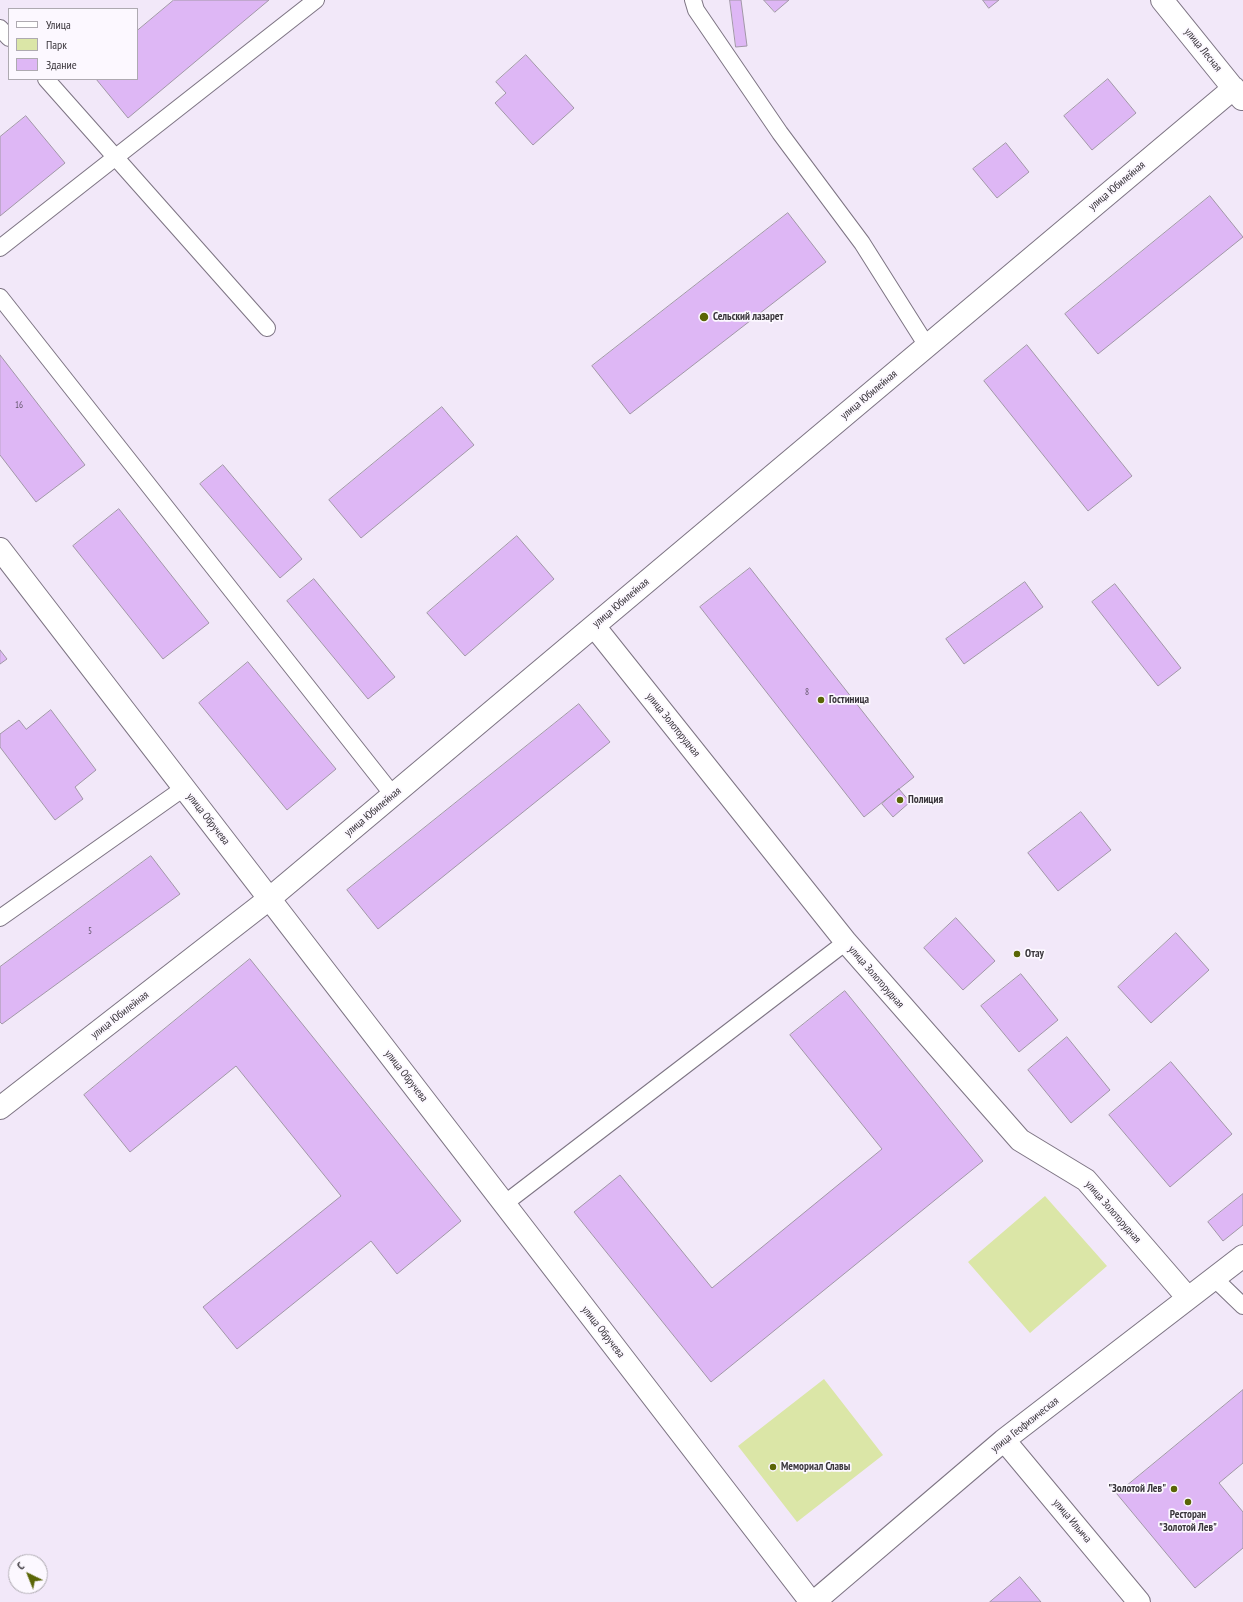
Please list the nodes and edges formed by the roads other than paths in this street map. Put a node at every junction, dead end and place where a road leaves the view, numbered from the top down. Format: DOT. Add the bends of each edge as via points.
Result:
graph roads {
  1 [pos="316,0"];
  2 [pos="693,0"];
  3 [pos="1162,0"];
  4 [pos="0,28"];
  5 [pos="8,37"];
  6 [pos="47,80"];
  7 [pos="1238,94"];
  8 [pos="116,158"];
  9 [pos="0,248"];
  10 [pos="0,297"];
  11 [pos="267,328"];
  12 [pos="927,346"];
  13 [pos="0,549"];
  14 [pos="594,626"];
  15 [pos="184,788"];
  16 [pos="392,795"];
  17 [pos="269,898"];
  18 [pos="0,918"];
  19 [pos="846,942"];
  20 [pos="0,1108"];
  21 [pos="504,1204"];
  22 [pos="1243,1256"];
  23 [pos="1215,1279"];
  24 [pos="1188,1298"];
  25 [pos="1243,1306"];
  26 [pos="1004,1440"];
  27 [pos="813,1602"];
  28 [pos="1139,1602"];
  1 -- 8 [label="lane"];
  2 -- 12 [label="lane" via="696,10 780,133 862,243"];
  3 -- 7 [label="street, улица Лесная"];
  4 -- 5 [label="lane"];
  6 -- 8 [label="lane"];
  7 -- 12 [label="street, улица Юбилейная"];
  8 -- 9 [label="lane"];
  8 -- 11 [label="lane"];
  10 -- 16 [label="lane"];
  12 -- 14 [label="street, улица Юбилейная"];
  13 -- 15 [label="street, улица Обручева"];
  14 -- 16 [label="street, улица Юбилейная"];
  14 -- 19 [label="street, улица Золоторудная"];
  15 -- 17 [label="street, улица Обручева"];
  15 -- 18 [label="lane"];
  16 -- 17 [label="street, улица Юбилейная"];
  17 -- 20 [label="street, улица Юбилейная"];
  17 -- 21 [label="street, улица Обручева"];
  19 -- 21 [label="lane"];
  19 -- 24 [label="street, улица Золоторудная" via="1020,1140 1086,1180"];
  21 -- 27 [label="street, улица Обручева"];
  22 -- 23 [label="street, улица Геофизическая"];
  23 -- 24 [label="street, улица Геофизическая"];
  23 -- 25 [label="lane"];
  24 -- 26 [label="street, улица Геофизическая"];
  26 -- 27 [label="street, улица Геофизическая"];
  26 -- 28 [label="street, улица Ильича"];
}
